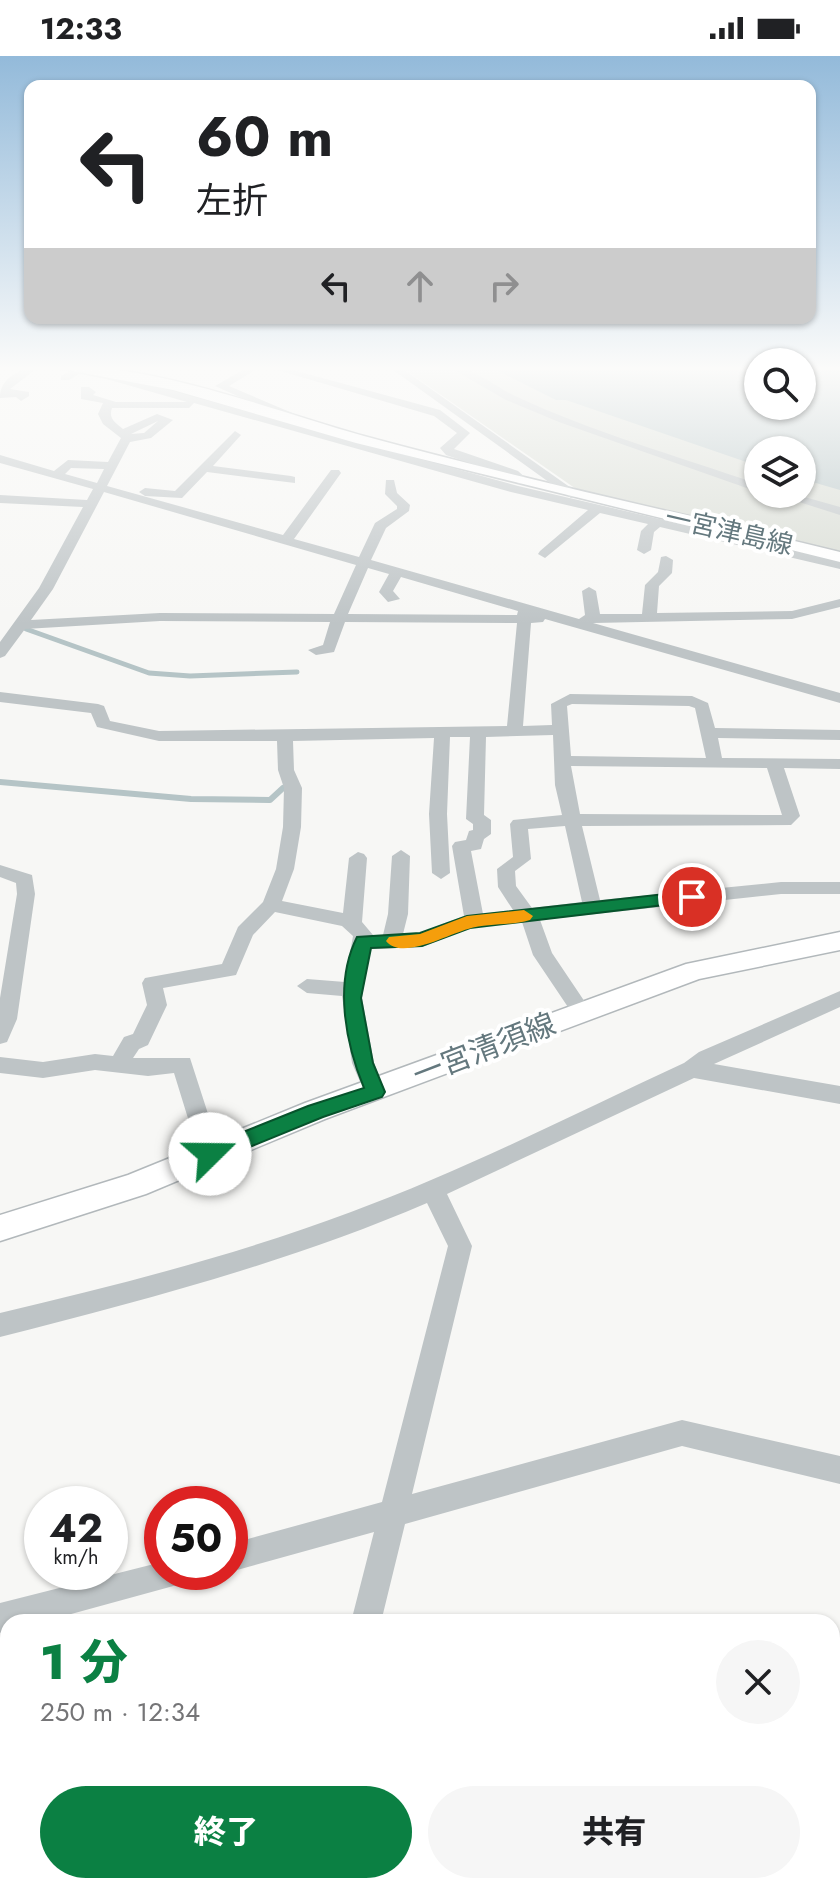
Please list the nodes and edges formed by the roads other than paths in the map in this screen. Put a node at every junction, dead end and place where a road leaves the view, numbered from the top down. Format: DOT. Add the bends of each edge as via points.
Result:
graph roads {
  1 [pos="118,453"];
  2 [pos="218,453"];
  3 [pos="370,453"];
  4 [pos="376,453"];
  5 [pos="416,453"];
  6 [pos="452,453"];
  7 [pos="515,453"];
  8 [pos="657,453"];
  9 [pos="0,459"];
  10 [pos="384,464"];
  11 [pos="113,466"];
  12 [pos="203,468"];
  13 [pos="335,473"];
  14 [pos="57,475"];
  15 [pos="291,480"];
  16 [pos="523,481"];
  17 [pos="390,483"];
  18 [pos="744,483"];
  19 [pos="101,488"];
  20 [pos="121,494"];
  21 [pos="575,495"];
  22 [pos="0,499"];
  23 [pos="92,504"];
  24 [pos="816,504"];
  25 [pos="840,511"];
  26 [pos="601,513"];
  27 [pos="657,523"];
  28 [pos="286,541"];
  29 [pos="644,550"];
  30 [pos="545,554"];
  31 [pos="840,557"];
  32 [pos="666,560"];
  33 [pos="818,560"];
  34 [pos="779,562"];
  35 [pos="365,564"];
  36 [pos="840,565"];
  37 [pos="397,572"];
  38 [pos="589,591"];
  39 [pos="393,599"];
  40 [pos="840,603"];
  41 [pos="525,615"];
  42 [pos="649,617"];
  43 [pos="339,618"];
  44 [pos="593,619"];
  45 [pos="568,621"];
  46 [pos="12,629"];
  47 [pos="316,650"];
  48 [pos="0,653"];
  49 [pos="0,697"];
  50 [pos="840,698"];
  51 [pos="515,729"];
  52 [pos="561,730"];
  53 [pos="478,731"];
  54 [pos="708,733"];
  55 [pos="442,734"];
  56 [pos="840,735"];
  57 [pos="285,739"];
  58 [pos="563,761"];
  59 [pos="715,762"];
  60 [pos="774,764"];
  61 [pos="840,764"];
  62 [pos="573,820"];
  63 [pos="401,856"];
  64 [pos="358,858"];
  65 [pos="0,871"];
  66 [pos="441,873"];
  67 [pos="840,888"];
  68 [pos="271,905"];
  69 [pos="593,909"];
  70 [pos="528,916"];
  71 [pos="475,923"];
  72 [pos="352,924"];
  73 [pos="840,941"];
  74 [pos="364,942"];
  75 [pos="391,942"];
  76 [pos="307,986"];
  77 [pos="354,990"];
  78 [pos="840,998"];
  79 [pos="581,1011"];
  80 [pos="0,1036"];
  81 [pos="0,1065"];
  82 [pos="119,1065"];
  83 [pos="692,1069"];
  84 [pos="375,1092"];
  85 [pos="840,1095"];
  86 [pos="210,1154"];
  87 [pos="433,1190"];
  88 [pos="0,1228"];
  89 [pos="0,1325"];
  90 [pos="840,1470"];
  91 [pos="394,1512"];
  92 [pos="248,1553"];
  93 [pos="144,1581"];
  94 [pos="15,1614"];
  95 [pos="368,1614"];
  1 -- 11 [label="street"];
  2 -- 12 [label="street"];
  3 -- 10 [label="street"];
  4 -- 26 [label="street" via="459,480"];
  5 -- 16 [label="main road, 一宮津島線"];
  6 -- 16 [label="street"];
  7 -- 21 [label="street"];
  8 -- 18 [label="street"];
  9 -- 14 [label="street"];
  11 -- 14 [label="street" via="68,464"];
  11 -- 19 [label="street"];
  12 -- 15 [label="street"];
  12 -- 20 [label="street" via="178,495"];
  13 -- 28 [label="street"];
  14 -- 19 [label="street"];
  16 -- 21 [label="main road, 一宮津島線"];
  17 -- 35 [label="street" via="403,511 380,526"];
  19 -- 20 [label="street"];
  19 -- 23 [label="street"];
  20 -- 28 [label="street"];
  21 -- 31 [label="main road, 一宮津島線"];
  22 -- 23 [label="street"];
  23 -- 46 [label="street" via="46,589"];
  24 -- 25 [label="street"];
  26 -- 27 [label="street"];
  26 -- 30 [label="street"];
  27 -- 29 [label="street" via="648,531"];
  27 -- 33 [label="street"];
  28 -- 35 [label="street"];
  32 -- 42 [label="street" via="665,573 652,585"];
  33 -- 34 [label="street"];
  33 -- 36 [label="street"];
  35 -- 37 [label="street"];
  35 -- 43 [label="street"];
  37 -- 39 [label="street" via="386,592"];
  37 -- 41 [label="street"];
  38 -- 44 [label="street"];
  40 -- 42 [label="street" via="792,615"];
  41 -- 43 [label="street"];
  41 -- 45 [label="street"];
  41 -- 51 [label="street"];
  42 -- 44 [label="street"];
  43 -- 46 [label="street" via="160,617"];
  43 -- 47 [label="street" via="329,649"];
  44 -- 45 [label="street"];
  45 -- 50 [label="street"];
  46 -- 48 [label="street"];
  49 -- 57 [label="street" via="98,709 103,724 159,736"];
  51 -- 52 [label="street"];
  51 -- 53 [label="street"];
  52 -- 54 [label="street" via="559,704 570,699 677,700 702,706"];
  52 -- 58 [label="street"];
  53 -- 55 [label="street"];
  53 -- 71 [label="street" via="475,819 482,820 482,834 475,835 475,845 461,846"];
  54 -- 56 [label="street"];
  54 -- 59 [label="street"];
  55 -- 57 [label="street"];
  55 -- 66 [label="street"];
  57 -- 68 [label="street" via="286,770 293,788 292,827 285,869"];
  58 -- 59 [label="street"];
  58 -- 62 [label="street"];
  59 -- 60 [label="street"];
  60 -- 61 [label="street"];
  60 -- 62 [label="street" via="791,816 785,821"];
  62 -- 69 [label="street"];
  62 -- 70 [label="street" via="517,828 522,859 504,873 507,887"];
  63 -- 75 [label="street"];
  64 -- 72 [label="street"];
  65 -- 80 [label="street" via="25,879 26,894"];
  67 -- 69 [label="street" via="728,892"];
  68 -- 72 [label="street"];
  68 -- 82 [label="street" via="245,932 229,970 152,983 157,1005 141,1039 131,1043"];
  69 -- 70 [label="street"];
  70 -- 71 [label="street"];
  70 -- 79 [label="street" via="543,955"];
  71 -- 75 [label="street" via="422,940"];
  72 -- 74 [label="street"];
  73 -- 79 [label="main road, 一宮清須線" via="695,971"];
  74 -- 75 [label="street"];
  74 -- 77 [label="street"];
  76 -- 77 [label="street"];
  77 -- 84 [label="street" via="356,1033"];
  78 -- 83 [label="street"];
  79 -- 84 [label="main road, 一宮清須線"];
  81 -- 82 [label="street" via="43,1070 95,1062"];
  82 -- 86 [label="street" via="182,1064"];
  83 -- 85 [label="street"];
  83 -- 87 [label="street"];
  84 -- 86 [label="main road, 一宮清須線"];
  86 -- 88 [label="main road, 一宮清須線" via="135,1185"];
  87 -- 89 [label="street" via="255,1258"];
  87 -- 91 [label="street" via="460,1246"];
  90 -- 91 [label="street" via="682,1433"];
  91 -- 92 [label="street"];
  91 -- 95 [label="street"];
  93 -- 94 [label="street"];
}
